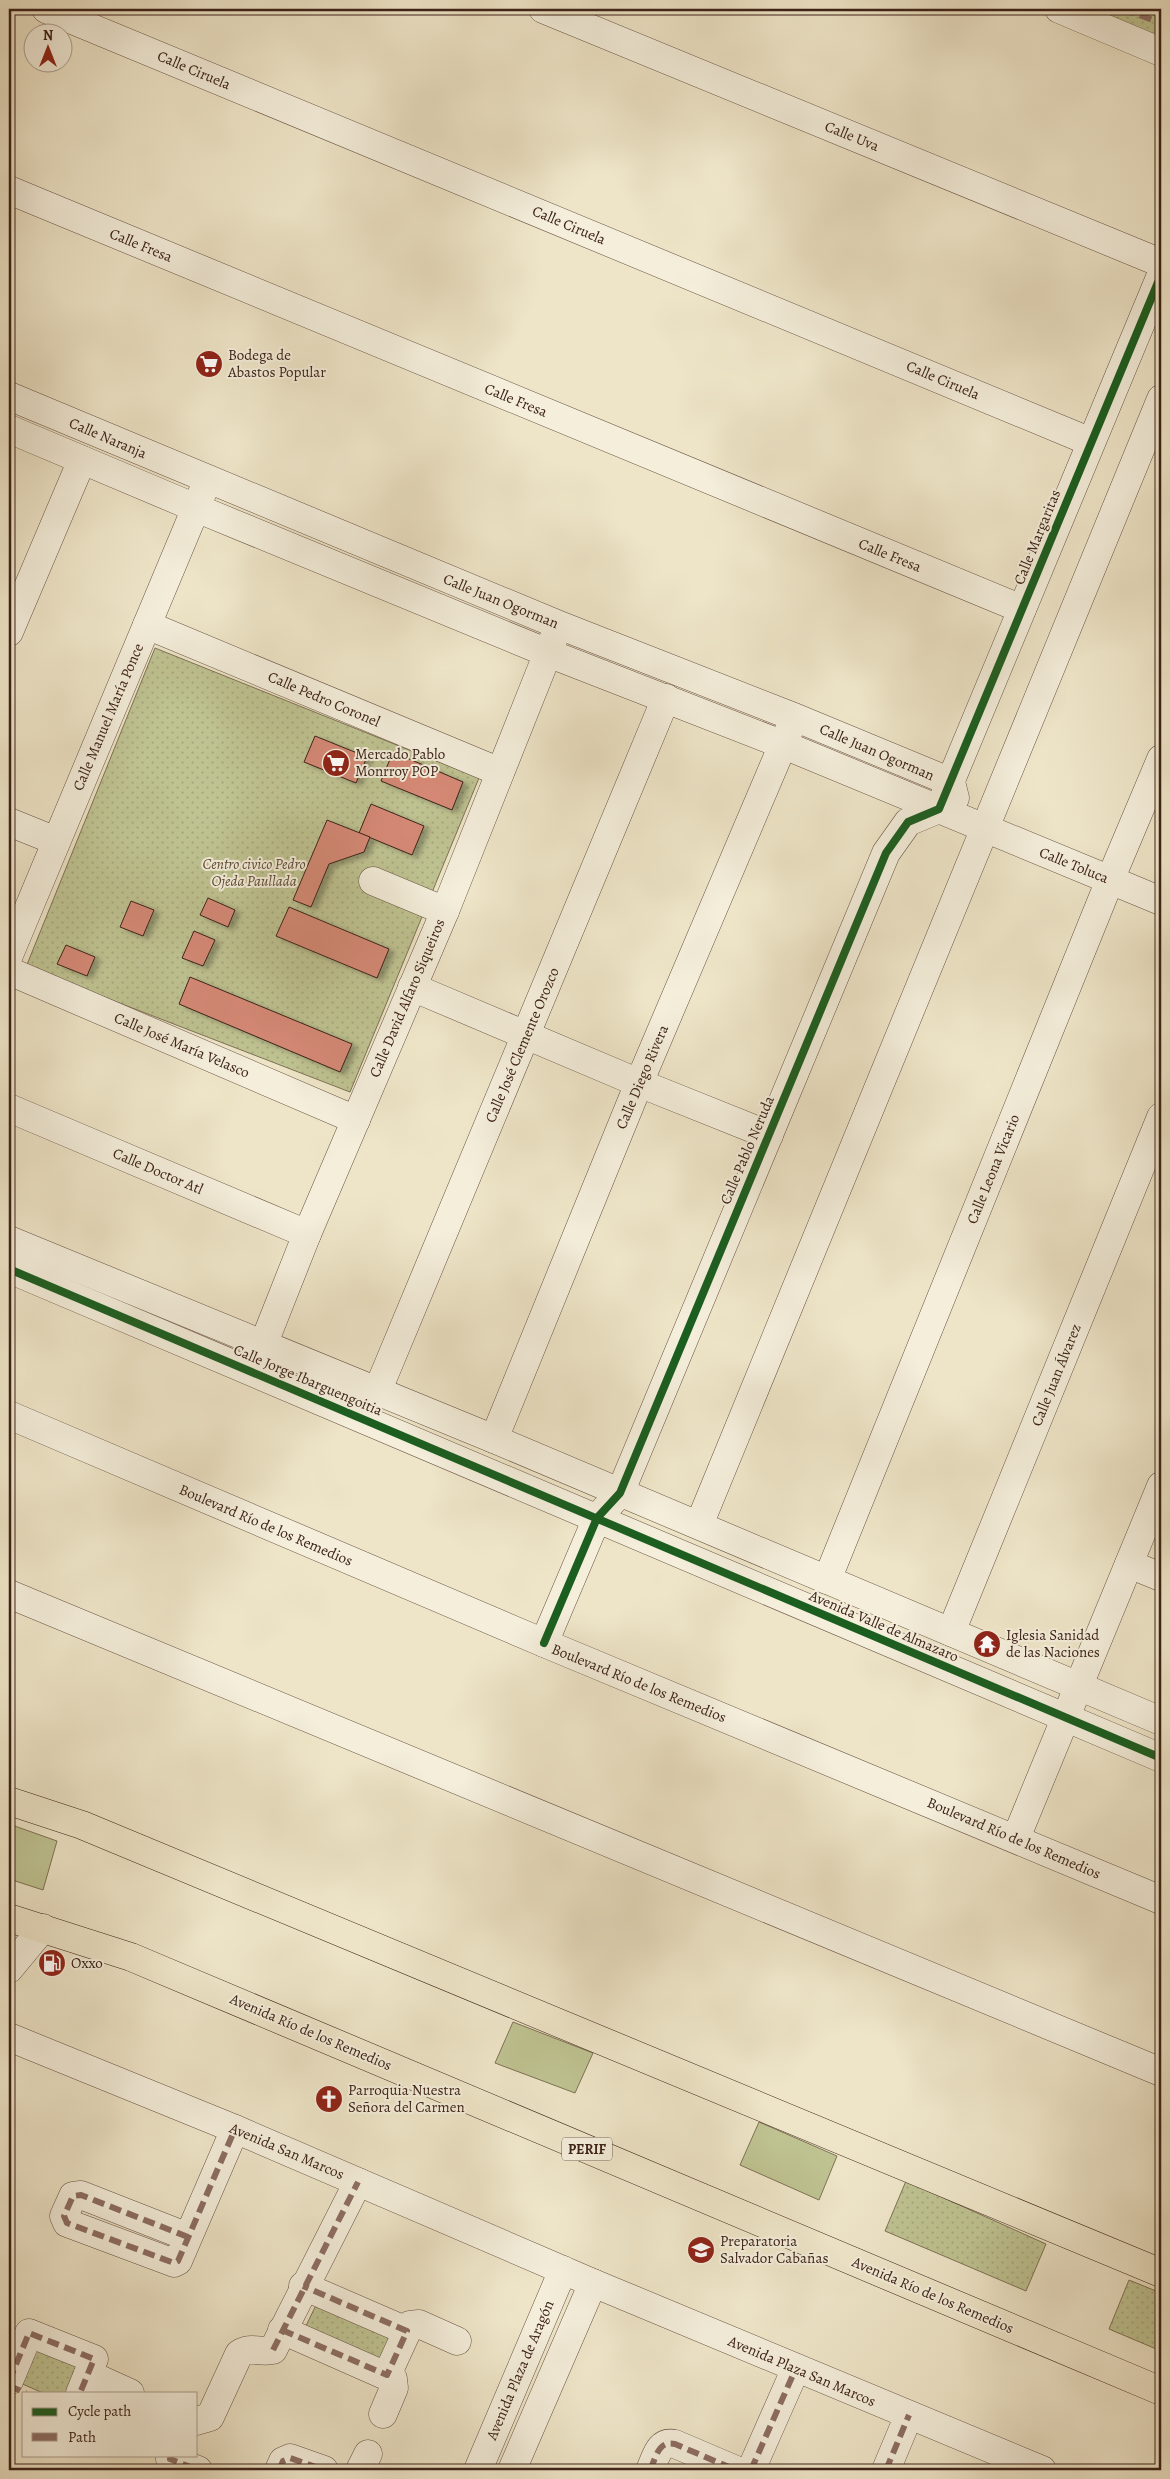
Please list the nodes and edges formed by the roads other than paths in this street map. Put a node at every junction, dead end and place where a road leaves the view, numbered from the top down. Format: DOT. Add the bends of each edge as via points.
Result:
graph roads {
  1 [pos="46,9"];
  2 [pos="543,9"];
  3 [pos="1059,9"];
  4 [pos="1161,52"];
  5 [pos="9,190"];
  6 [pos="1161,263"];
  7 [pos="1161,274"];
  8 [pos="9,396"];
  9 [pos="1161,399"];
  10 [pos="9,429"];
  11 [pos="1091,442"];
  12 [pos="82,460"];
  13 [pos="207,480"];
  14 [pos="196,508"];
  15 [pos="1022,609"];
  16 [pos="147,625"];
  17 [pos="560,625"];
  18 [pos="9,632"];
  19 [pos="548,653"];
  20 [pos="666,698"];
  21 [pos="794,717"];
  22 [pos="784,745"];
  23 [pos="1161,759"];
  24 [pos="500,772"];
  25 [pos="950,782"];
  26 [pos="939,810"];
  27 [pos="9,822"];
  28 [pos="986,829"];
  29 [pos="56,841"];
  30 [pos="1110,880"];
  31 [pos="373,881"];
  32 [pos="1161,901"];
  33 [pos="444,911"];
  34 [pos="9,955"];
  35 [pos="9,971"];
  36 [pos="412,987"];
  37 [pos="526,1036"];
  38 [pos="639,1083"];
  39 [pos="9,1108"];
  40 [pos="1161,1117"];
  41 [pos="356,1120"];
  42 [pos="768,1135"];
  43 [pos="307,1234"];
  44 [pos="9,1240"];
  45 [pos="9,1269"];
  46 [pos="263,1346"];
  47 [pos="253,1371"];
  48 [pos="377,1392"];
  49 [pos="9,1415"];
  50 [pos="494,1439"];
  51 [pos="1161,1486"];
  52 [pos="620,1493"];
  53 [pos="597,1518"];
  54 [pos="699,1526"];
  55 [pos="1130,1564"];
  56 [pos="1161,1577"];
  57 [pos="827,1580"];
  58 [pos="9,1594"];
  59 [pos="950,1632"];
  60 [pos="544,1643"];
  61 [pos="1078,1687"];
  62 [pos="1066,1719"];
  63 [pos="1161,1721"];
  64 [pos="1161,1758"];
  65 [pos="9,1800"];
  66 [pos="1016,1838"];
  67 [pos="1161,1900"];
  68 [pos="9,1918"];
  69 [pos="43,1928"];
  70 [pos="9,1969"];
  71 [pos="10,2042"];
  72 [pos="1161,2072"];
  73 [pos="236,2130"];
  74 [pos="358,2182"];
  75 [pos="188,2237"];
  76 [pos="562,2270"];
  77 [pos="1161,2273"];
  78 [pos="593,2283"];
  79 [pos="303,2286"];
  80 [pos="407,2331"];
  81 [pos="278,2340"];
  82 [pos="457,2341"];
  83 [pos="796,2368"];
  84 [pos="387,2375"];
  85 [pos="9,2381"];
  86 [pos="84,2384"];
  87 [pos="9,2386"];
  88 [pos="1161,2391"];
  89 [pos="24,2392"];
  90 [pos="125,2392"];
  91 [pos="383,2414"];
  92 [pos="909,2415"];
  93 [pos="198,2420"];
  94 [pos="172,2456"];
  95 [pos="198,2470"];
  96 [pos="279,2470"];
  97 [pos="324,2470"];
  98 [pos="478,2470"];
  99 [pos="512,2470"];
  100 [pos="650,2470"];
  101 [pos="736,2470"];
  102 [pos="752,2470"];
  103 [pos="886,2470"];
  104 [pos="1042,2470"];
  1 -- 11 [label="street, Calle Ciruela"];
  2 -- 6 [label="street, Calle Uva"];
  3 -- 4 [label="street"];
  5 -- 15 [label="street, Calle Fresa"];
  7 -- 11 [label="street, Calle Margaritas"];
  8 -- 13 [label="street, Calle Naranja"];
  9 -- 28 [label="street"];
  10 -- 12 [label="street, Calle Naranja"];
  11 -- 15 [label="street, Calle Margaritas"];
  12 -- 14 [label="street, Calle Naranja"];
  12 -- 18 [label="street"];
  13 -- 14 [label="street, Calle Manuel María Ponce"];
  13 -- 17 [label="street, Calle Juan Ogorman"];
  14 -- 16 [label="street, Calle Manuel María Ponce"];
  14 -- 19 [label="street, Calle Juan Ogorman"];
  15 -- 25 [label="street, Calle Margaritas"];
  16 -- 24 [label="street, Calle Pedro Coronel"];
  16 -- 29 [label="street, Calle Manuel María Ponce"];
  17 -- 19 [label="street, Calle David Alfaro Siqueiros"];
  17 -- 21 [label="street, Calle Juan Ogorman"];
  19 -- 20 [label="street, Calle Juan Ogorman"];
  19 -- 24 [label="street, Calle David Alfaro Siqueiros"];
  20 -- 22 [label="street, Calle Juan Ogorman"];
  20 -- 37 [label="street, Calle José Clemente Orozco"];
  21 -- 22 [label="street, Calle Diego Rivera"];
  21 -- 25 [label="street, Calle Juan Ogorman"];
  22 -- 26 [label="street, Calle Juan Ogorman"];
  22 -- 38 [label="street, Calle Diego Rivera"];
  23 -- 30 [label="street, Calle Leona Vicario"];
  24 -- 33 [label="street, Calle David Alfaro Siqueiros"];
  25 -- 26 [label="street, Calle Margaritas"];
  25 -- 28 [label="street, Calle Juan Ogorman" via="964,812"];
  26 -- 28 [label="street, Calle Juan Ogorman"];
  26 -- 42 [label="street, Calle Pablo Neruda" via="908,822 886,853"];
  27 -- 29 [label="street"];
  28 -- 30 [label="street, Calle Toluca"];
  28 -- 54 [label="street"];
  29 -- 34 [label="street, Calle Manuel María Ponce"];
  30 -- 32 [label="street, Calle Toluca"];
  30 -- 57 [label="street, Calle Leona Vicario"];
  31 -- 33 [label="street"];
  33 -- 36 [label="street, Calle David Alfaro Siqueiros"];
  35 -- 41 [label="street, Calle José María Velasco"];
  36 -- 37 [label="street"];
  36 -- 41 [label="street, Calle David Alfaro Siqueiros"];
  37 -- 38 [label="street"];
  37 -- 48 [label="street, Calle José Clemente Orozco"];
  38 -- 42 [label="street"];
  38 -- 50 [label="street, Calle Diego Rivera"];
  39 -- 43 [label="street, Calle Doctor Atl"];
  40 -- 59 [label="street, Calle Juan Álvarez"];
  41 -- 43 [label="street, Calle David Alfaro Siqueiros"];
  42 -- 52 [label="street, Calle Pablo Neruda"];
  43 -- 46 [label="street, Calle David Alfaro Siqueiros"];
  44 -- 46 [label="street, Calle Jorge Ibarguengoitia"];
  45 -- 47 [label="street, Calle Jorge Ibarguengoitia"];
  46 -- 47 [label="street, Calle David Alfaro Siqueiros"];
  46 -- 48 [label="street, Calle Jorge Ibarguengoitia"];
  47 -- 53 [label="street, Calle Jorge Ibarguengoitia"];
  48 -- 50 [label="street, Calle Jorge Ibarguengoitia"];
  49 -- 60 [label="street, Boulevard Río de los Remedios"];
  50 -- 52 [label="street, Calle Jorge Ibarguengoitia"];
  51 -- 55 [label="street"];
  52 -- 53 [label="street, Calle Pablo Neruda"];
  52 -- 54 [label="street, Avenida Valle de Almazaro"];
  53 -- 60 [label="street, Calle Pablo Neruda"];
  53 -- 62 [label="street, Avenida Valle de Almazaro"];
  54 -- 57 [label="street, Avenida Valle de Almazaro"];
  55 -- 56 [label="street"];
  55 -- 61 [label="street"];
  57 -- 59 [label="street, Avenida Valle de Almazaro"];
  58 -- 72 [label="street"];
  59 -- 61 [label="street, Avenida Valle de Almazaro"];
  60 -- 66 [label="street, Boulevard Río de los Remedios"];
  61 -- 62 [label="street"];
  61 -- 63 [label="street, Avenida Valle de Almazaro"];
  62 -- 64 [label="street, Avenida Valle de Almazaro"];
  62 -- 66 [label="street"];
  65 -- 77 [label="highway" via="82,1824"];
  66 -- 67 [label="street, Boulevard Río de los Remedios"];
  68 -- 69 [label="highway, Avenida Río de los Remedios / PERIF"];
  69 -- 70 [label="street"];
  69 -- 88 [label="highway, Avenida Río de los Remedios / PERIF" via="131,1956"];
  71 -- 73 [label="street, Avenida San Marcos"];
  73 -- 74 [label="street, Avenida San Marcos"];
  73 -- 75 [label="street"];
  74 -- 76 [label="street, Avenida San Marcos"];
  74 -- 79 [label="street"];
  76 -- 78 [label="street, Avenida Plaza San Marcos"];
  76 -- 98 [label="street, Avenida Plaza de Aragón"];
  78 -- 83 [label="street, Avenida Plaza San Marcos"];
  78 -- 99 [label="street"];
  79 -- 80 [label="street"];
  79 -- 81 [label="street"];
  80 -- 82 [label="street" via="410,2325 419,2324"];
  80 -- 84 [label="street"];
  81 -- 84 [label="street"];
  81 -- 93 [label="street" via="265,2352 249,2349 239,2354 210,2417"];
  83 -- 92 [label="street, Avenida Plaza San Marcos"];
  83 -- 102 [label="street"];
  84 -- 91 [label="street" via="394,2383"];
  85 -- 86 [label="street" via="29,2332 94,2359"];
  86 -- 90 [label="street"];
  87 -- 89 [label="street"];
  92 -- 103 [label="street"];
  92 -- 104 [label="street, Avenida Plaza San Marcos"];
  94 -- 95 [label="street" via="170,2459"];
  96 -- 97 [label="street" via="283,2461 290,2458"];
  100 -- 101 [label="street" via="661,2446 667,2443"];
}
